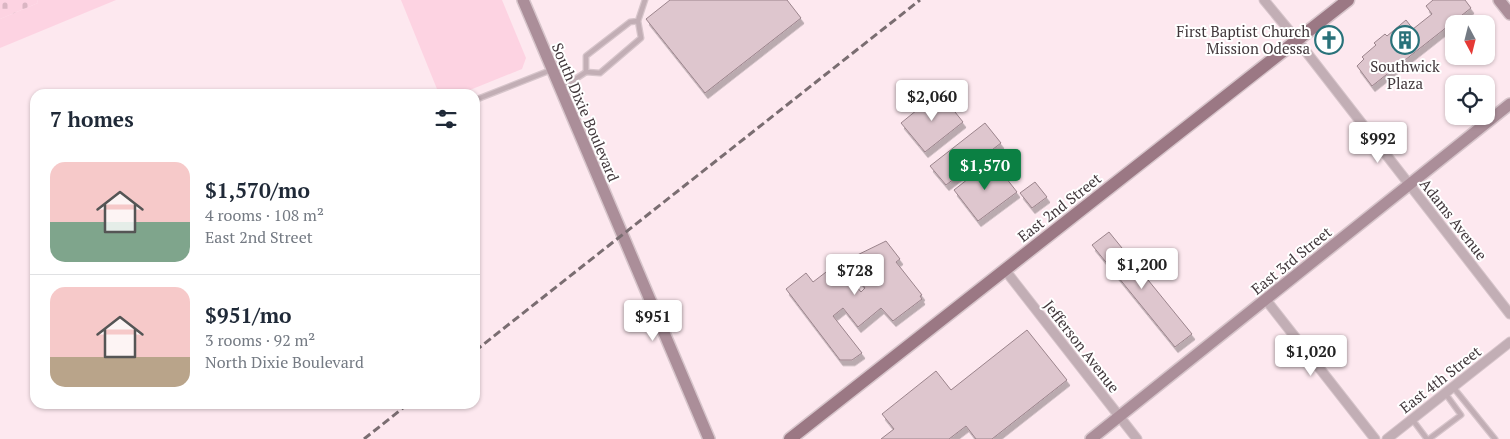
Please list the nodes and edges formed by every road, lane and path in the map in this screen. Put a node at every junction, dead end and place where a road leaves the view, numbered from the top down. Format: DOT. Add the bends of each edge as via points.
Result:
graph roads {
  1 [pos="523,0"];
  2 [pos="645,0"];
  3 [pos="1264,0"];
  4 [pos="1348,0"];
  5 [pos="1499,0"];
  6 [pos="1510,14"];
  7 [pos="638,21"];
  8 [pos="1298,40"];
  9 [pos="552,69"];
  10 [pos="586,72"];
  11 [pos="560,89"];
  12 [pos="480,98"];
  13 [pos="1510,104"];
  14 [pos="1408,184"];
  15 [pos="1005,270"];
  16 [pos="1266,300"];
  17 [pos="1510,314"];
  18 [pos="1510,342"];
  19 [pos="1453,387"];
  20 [pos="1445,393"];
  21 [pos="1471,408"];
  22 [pos="1461,415"];
  23 [pos="1119,417"];
  24 [pos="1412,420"];
  25 [pos="708,439"];
  26 [pos="790,439"];
  27 [pos="1091,439"];
  28 [pos="1137,439"];
  29 [pos="1375,439"];
  30 [pos="1387,439"];
  31 [pos="1428,439"];
  32 [pos="1495,439"];
  1 -- 9 [label="street, South Dixie Boulevard"];
  2 -- 7 [label="lane"];
  3 -- 8 [label="street, Adams Avenue"];
  4 -- 8 [label="main road, East 2nd Street"];
  5 -- 6 [label="street"];
  7 -- 10 [label="lane" via="630,22 586,56"];
  7 -- 10 [label="lane" via="641,38 600,73"];
  8 -- 14 [label="street, Adams Avenue"];
  8 -- 15 [label="main road, East 2nd Street"];
  9 -- 11 [label="street, South Dixie Boulevard"];
  9 -- 12 [label="lane"];
  10 -- 11 [label="lane"];
  11 -- 25 [label="street, South Dixie Boulevard"];
  13 -- 14 [label="street, East 3rd Street"];
  14 -- 16 [label="street, East 3rd Street"];
  14 -- 17 [label="street, Adams Avenue"];
  15 -- 23 [label="street, Jefferson Avenue"];
  15 -- 26 [label="main road, East 2nd Street"];
  16 -- 23 [label="street, East 3rd Street"];
  16 -- 29 [label="street"];
  18 -- 19 [label="street, East 4th Street"];
  19 -- 20 [label="street, East 4th Street"];
  19 -- 21 [label="lane"];
  20 -- 22 [label="lane"];
  20 -- 24 [label="street, East 4th Street"];
  21 -- 22 [label="lane"];
  21 -- 32 [label="lane"];
  22 -- 31 [label="lane"];
  23 -- 27 [label="street, East 3rd Street"];
  23 -- 28 [label="street, Jefferson Avenue"];
  24 -- 30 [label="street, East 4th Street"];
  24 -- 31 [label="lane"];
}
